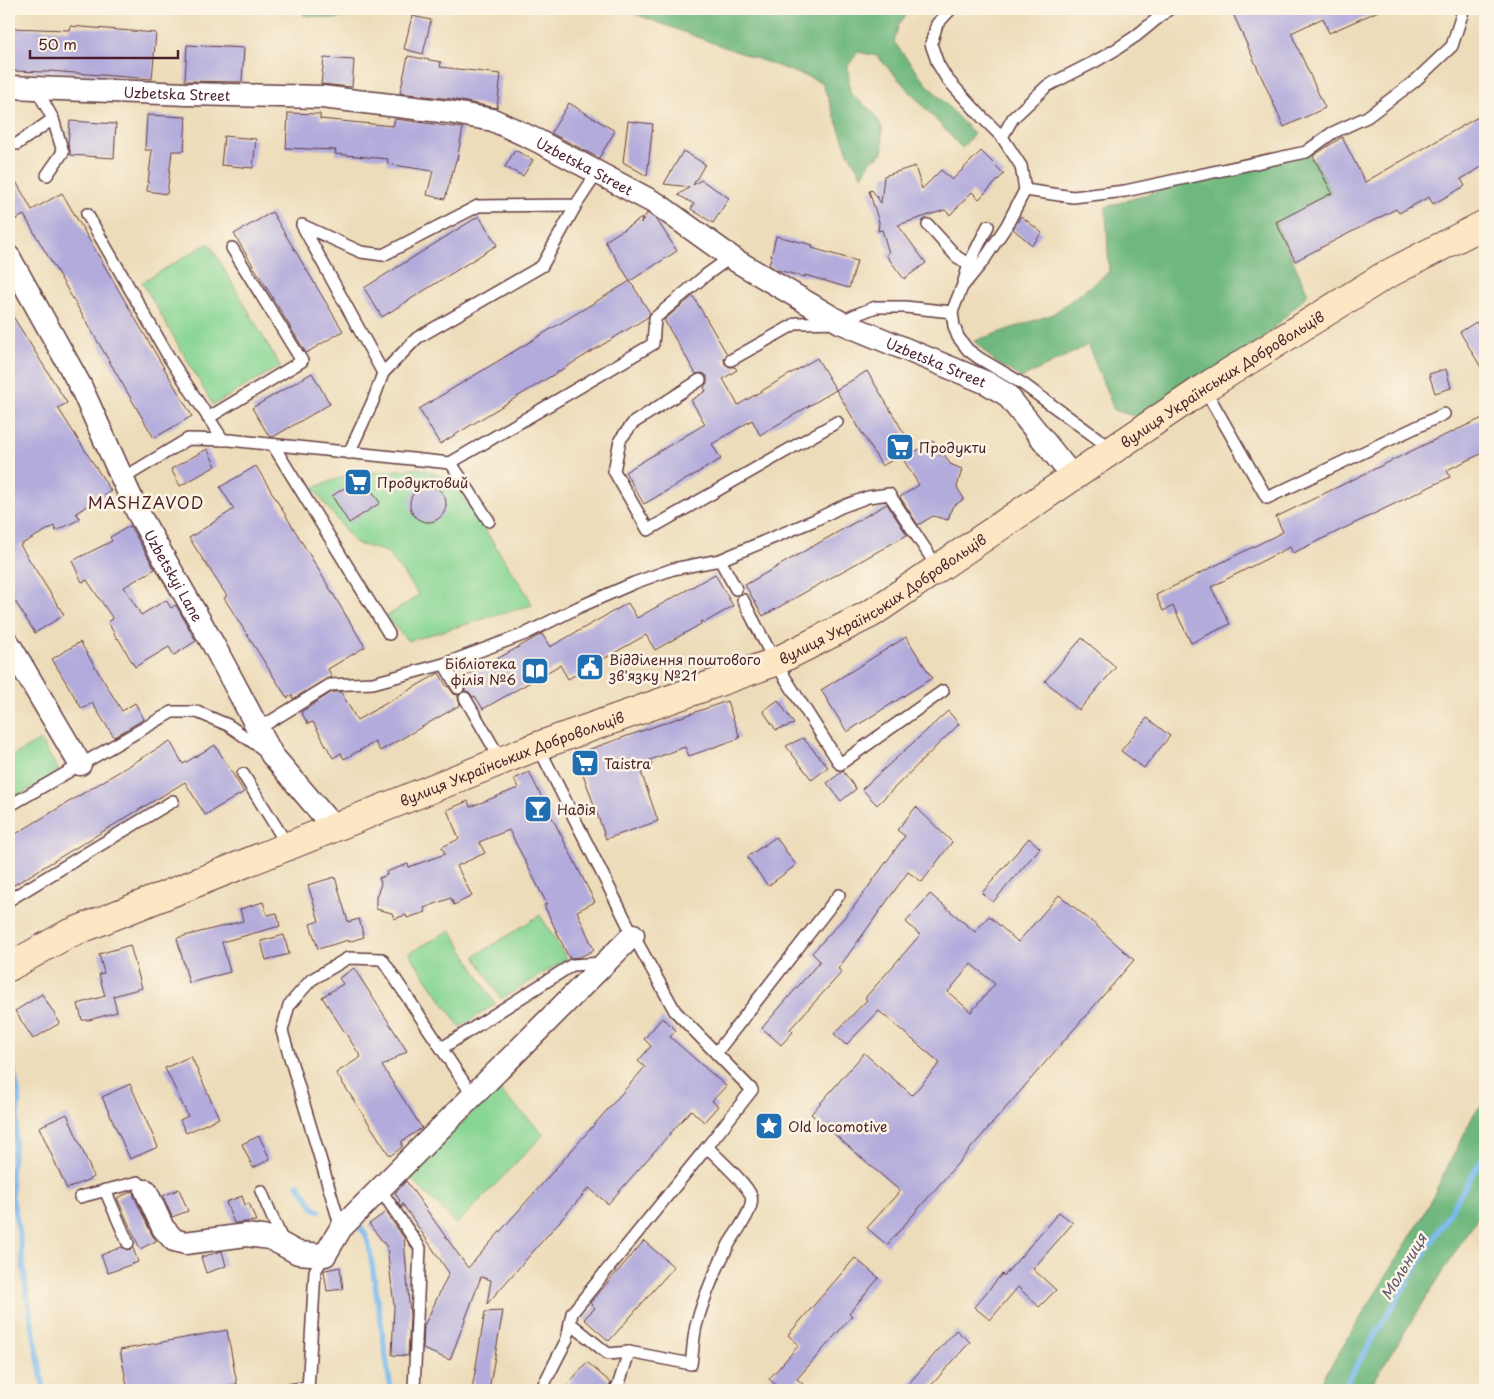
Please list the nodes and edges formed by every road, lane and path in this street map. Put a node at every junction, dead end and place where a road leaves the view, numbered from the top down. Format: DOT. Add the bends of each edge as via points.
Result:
graph roads {
  1 [pos="951,9"];
  2 [pos="1169,9"];
  3 [pos="1463,9"];
  4 [pos="9,87"];
  5 [pos="36,88"];
  6 [pos="53,119"];
  7 [pos="1002,137"];
  8 [pos="17,144"];
  9 [pos="597,173"];
  10 [pos="47,175"];
  11 [pos="1025,190"];
  12 [pos="576,205"];
  13 [pos="87,214"];
  14 [pos="1485,224"];
  15 [pos="928,225"];
  16 [pos="988,226"];
  17 [pos="232,248"];
  18 [pos="9,257"];
  19 [pos="731,257"];
  20 [pos="969,264"];
  21 [pos="962,288"];
  22 [pos="952,312"];
  23 [pos="840,322"];
  24 [pos="731,360"];
  25 [pos="383,373"];
  26 [pos="700,380"];
  27 [pos="1204,388"];
  28 [pos="1444,414"];
  29 [pos="208,418"];
  30 [pos="837,422"];
  31 [pos="223,440"];
  32 [pos="273,445"];
  33 [pos="1112,449"];
  34 [pos="349,453"];
  35 [pos="451,463"];
  36 [pos="1073,477"];
  37 [pos="122,479"];
  38 [pos="489,520"];
  39 [pos="720,560"];
  40 [pos="938,568"];
  41 [pos="736,589"];
  42 [pos="743,600"];
  43 [pos="389,634"];
  44 [pos="9,644"];
  45 [pos="775,662"];
  46 [pos="444,664"];
  47 [pos="458,688"];
  48 [pos="943,691"];
  49 [pos="464,698"];
  50 [pos="258,729"];
  51 [pos="538,746"];
  52 [pos="272,755"];
  53 [pos="501,760"];
  54 [pos="80,764"];
  55 [pos="243,774"];
  56 [pos="173,801"];
  57 [pos="9,806"];
  58 [pos="334,828"];
  59 [pos="288,846"];
  60 [pos="839,895"];
  61 [pos="9,900"];
  62 [pos="633,935"];
  63 [pos="606,963"];
  64 [pos="9,967"];
  65 [pos="442,1048"];
  66 [pos="716,1053"];
  67 [pos="473,1096"];
  68 [pos="707,1148"];
  69 [pos="380,1189"];
  70 [pos="105,1190"];
  71 [pos="146,1191"];
  72 [pos="261,1191"];
  73 [pos="80,1196"];
  74 [pos="340,1228"];
  75 [pos="128,1243"];
  76 [pos="285,1246"];
  77 [pos="325,1255"];
  78 [pos="570,1323"];
  79 [pos="629,1352"];
  80 [pos="308,1389"];
  81 [pos="291,1390"];
  82 [pos="414,1390"];
  83 [pos="541,1390"];
  84 [pos="615,1390"];
  1 -- 7 [label="lane" via="937,24 931,44 938,64 947,79"];
  2 -- 7 [label="lane" via="1122,45 1048,86 1013,118"];
  3 -- 11 [label="lane" via="1452,46 1415,81 1367,117 1332,133 1306,152 1125,191 1073,197"];
  4 -- 5 [label="street, Uzbetska Street"];
  5 -- 6 [label="lane"];
  5 -- 9 [label="street, Uzbetska Street" via="322,97 449,112 493,120"];
  6 -- 8 [label="lane"];
  6 -- 10 [label="lane" via="64,152"];
  7 -- 11 [label="lane" via="1021,166"];
  9 -- 12 [label="lane"];
  9 -- 19 [label="street, Uzbetska Street" via="657,204"];
  11 -- 21 [label="lane" via="1007,225"];
  12 -- 25 [label="lane" via="542,266 417,338"];
  12 -- 25 [label="lane" via="478,206 383,255 361,252 302,225"];
  13 -- 29 [label="lane" via="170,359"];
  14 -- 27 [label="street, вулиця Українських Добровольців" via="1384,276"];
  15 -- 20 [label="lane" via="957,257"];
  16 -- 20 [label="lane"];
  17 -- 29 [label="lane" via="302,361"];
  18 -- 37 [label="street, Uzbetskyi Lane" via="80,385"];
  19 -- 23 [label="street, Uzbetska Street"];
  19 -- 35 [label="lane" via="655,318 653,344"];
  20 -- 21 [label="lane"];
  21 -- 22 [label="lane"];
  22 -- 23 [label="lane" via="876,307"];
  22 -- 33 [label="lane" via="958,336 968,350 1023,384"];
  23 -- 24 [label="lane" via="797,323"];
  23 -- 36 [label="street, Uzbetska Street" via="987,383 1007,395"];
  25 -- 34 [label="lane"];
  26 -- 30 [label="lane" via="633,423 620,440 614,470 648,530"];
  27 -- 28 [label="lane" via="1267,498"];
  27 -- 33 [label="street, вулиця Українських Добровольців"];
  29 -- 31 [label="lane"];
  31 -- 32 [label="lane"];
  31 -- 37 [label="lane" via="188,439"];
  32 -- 34 [label="lane"];
  32 -- 43 [label="lane"];
  33 -- 36 [label="street, вулиця Українських Добровольців"];
  34 -- 35 [label="lane"];
  35 -- 38 [label="lane"];
  36 -- 40 [label="street, вулиця Українських Добровольців"];
  37 -- 50 [label="street, Uzbetskyi Lane"];
  39 -- 40 [label="lane" via="841,507 888,494"];
  39 -- 41 [label="lane"];
  39 -- 46 [label="lane" via="673,569 634,583 524,634"];
  40 -- 45 [label="street, вулиця Українських Добровольців" via="872,613"];
  42 -- 45 [label="lane"];
  44 -- 54 [label="street"];
  45 -- 48 [label="lane" via="840,764"];
  45 -- 51 [label="street, вулиця Українських Добровольців"];
  46 -- 47 [label="lane"];
  46 -- 50 [label="lane" via="373,683 330,685"];
  49 -- 53 [label="lane"];
  50 -- 52 [label="street, Uzbetskyi Lane"];
  51 -- 53 [label="street, вулиця Українських Добровольців"];
  51 -- 62 [label="lane"];
  52 -- 54 [label="lane" via="228,726 197,712 172,712"];
  52 -- 58 [label="street, Uzbetskyi Lane"];
  53 -- 58 [label="street, вулиця Українських Добровольців"];
  54 -- 57 [label="lane"];
  55 -- 59 [label="lane"];
  56 -- 61 [label="lane"];
  58 -- 59 [label="street, вулиця Українських Добровольців"];
  59 -- 64 [label="street, вулиця Українських Добровольців" via="66,935"];
  60 -- 66 [label="lane"];
  62 -- 63 [label="street"];
  62 -- 66 [label="lane" via="675,1011"];
  63 -- 65 [label="lane" via="572,965"];
  63 -- 67 [label="street"];
  65 -- 67 [label="lane"];
  65 -- 74 [label="lane" via="382,958 348,958 311,980 289,1005 282,1031"];
  66 -- 68 [label="lane" via="752,1090"];
  67 -- 69 [label="street"];
  68 -- 78 [label="lane" via="572,1313"];
  68 -- 79 [label="lane" via="750,1193 750,1210 729,1245 705,1297 691,1364"];
  69 -- 74 [label="street"];
  69 -- 82 [label="lane" via="420,1248"];
  70 -- 71 [label="lane" via="138,1182"];
  70 -- 73 [label="lane"];
  70 -- 75 [label="lane"];
  71 -- 76 [label="street" via="163,1228 174,1240 185,1243 246,1235 270,1238"];
  72 -- 76 [label="lane"];
  74 -- 77 [label="street"];
  76 -- 77 [label="street" via="298,1252"];
  77 -- 80 [label="lane" via="315,1271"];
  78 -- 79 [label="lane" via="608,1354"];
  78 -- 83 [label="lane" via="567,1339"];
  79 -- 84 [label="lane"];
  80 -- 81 [label="lane"];
}
